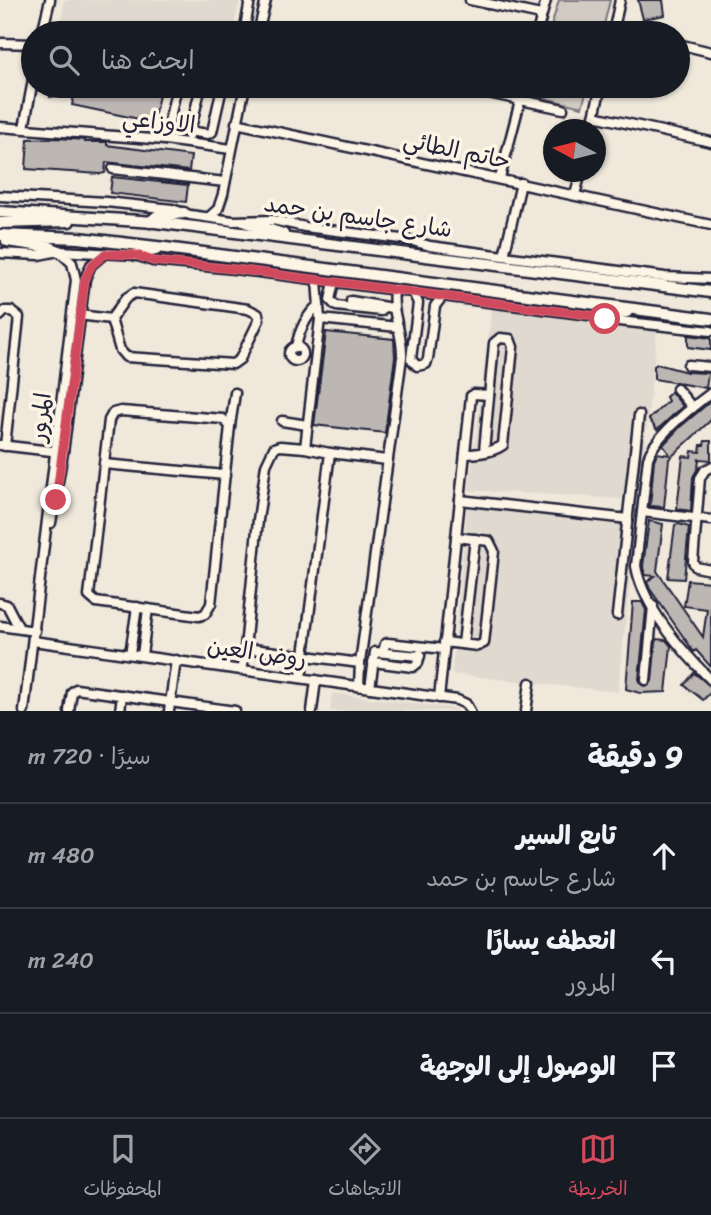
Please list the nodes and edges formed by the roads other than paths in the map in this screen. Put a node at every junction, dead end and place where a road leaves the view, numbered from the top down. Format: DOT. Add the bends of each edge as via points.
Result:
graph roads {
  1 [pos="50,0"];
  2 [pos="250,0"];
  3 [pos="264,0"];
  4 [pos="470,0"];
  5 [pos="545,0"];
  6 [pos="620,0"];
  7 [pos="541,15"];
  8 [pos="46,21"];
  9 [pos="246,21"];
  10 [pos="259,21"];
  11 [pos="540,21"];
  12 [pos="615,21"];
  13 [pos="0,43"];
  14 [pos="21,44"];
  15 [pos="690,47"];
  16 [pos="711,52"];
  17 [pos="30,98"];
  18 [pos="174,98"];
  19 [pos="198,98"];
  20 [pos="219,98"];
  21 [pos="242,98"];
  22 [pos="511,98"];
  23 [pos="598,98"];
  24 [pos="520,100"];
  25 [pos="563,109"];
  26 [pos="594,116"];
  27 [pos="593,119"];
  28 [pos="236,123"];
  29 [pos="0,127"];
  30 [pos="24,128"];
  31 [pos="168,128"];
  32 [pos="190,132"];
  33 [pos="165,139"];
  34 [pos="711,142"];
  35 [pos="188,143"];
  36 [pos="231,149"];
  37 [pos="113,169"];
  38 [pos="500,178"];
  39 [pos="225,182"];
  40 [pos="578,182"];
  41 [pos="521,183"];
  42 [pos="223,194"];
  43 [pos="575,195"];
  44 [pos="0,196"];
  45 [pos="0,212"];
  46 [pos="184,213"];
  47 [pos="209,217"];
  48 [pos="100,218"];
  49 [pos="233,221"];
  50 [pos="150,222"];
  51 [pos="244,222"];
  52 [pos="0,223"];
  53 [pos="711,225"];
  54 [pos="0,238"];
  55 [pos="293,239"];
  56 [pos="165,248"];
  57 [pos="59,251"];
  58 [pos="0,253"];
  59 [pos="105,254"];
  60 [pos="136,255"];
  61 [pos="504,256"];
  62 [pos="711,279"];
  63 [pos="317,281"];
  64 [pos="334,282"];
  65 [pos="711,285"];
  66 [pos="684,288"];
  67 [pos="394,289"];
  68 [pos="413,292"];
  69 [pos="711,292"];
  70 [pos="443,296"];
  71 [pos="351,301"];
  72 [pos="319,305"];
  73 [pos="392,308"];
  74 [pos="381,311"];
  75 [pos="655,312"];
  76 [pos="77,315"];
  77 [pos="0,316"];
  78 [pos="596,316"];
  79 [pos="111,319"];
  80 [pos="320,319"];
  81 [pos="711,319"];
  82 [pos="398,327"];
  83 [pos="711,331"];
  84 [pos="316,356"];
  85 [pos="688,365"];
  86 [pos="711,367"];
  87 [pos="677,389"];
  88 [pos="0,392"];
  89 [pos="235,393"];
  90 [pos="711,393"];
  91 [pos="489,395"];
  92 [pos="9,398"];
  93 [pos="693,408"];
  94 [pos="639,415"];
  95 [pos="282,421"];
  96 [pos="307,425"];
  97 [pos="230,426"];
  98 [pos="2,446"];
  99 [pos="305,448"];
  100 [pos="484,451"];
  101 [pos="59,452"];
  102 [pos="330,453"];
  103 [pos="465,454"];
  104 [pos="387,460"];
  105 [pos="104,464"];
  106 [pos="711,467"];
  107 [pos="225,475"];
  108 [pos="460,500"];
  109 [pos="642,512"];
  110 [pos="628,519"];
  111 [pos="698,519"];
  112 [pos="711,520"];
  113 [pos="456,537"];
  114 [pos="475,539"];
  115 [pos="711,570"];
  116 [pos="0,603"];
  117 [pos="137,607"];
  118 [pos="653,607"];
  119 [pos="148,609"];
  120 [pos="618,615"];
  121 [pos="0,627"];
  122 [pos="19,628"];
  123 [pos="34,635"];
  124 [pos="463,644"];
  125 [pos="444,646"];
  126 [pos="245,648"];
  127 [pos="421,651"];
  128 [pos="130,654"];
  129 [pos="142,655"];
  130 [pos="304,655"];
  131 [pos="176,660"];
  132 [pos="373,662"];
  133 [pos="360,663"];
  134 [pos="242,670"];
  135 [pos="301,678"];
  136 [pos="316,680"];
  137 [pos="646,680"];
  138 [pos="711,680"];
  139 [pos="530,683"];
  140 [pos="359,686"];
  141 [pos="370,688"];
  142 [pos="122,695"];
  143 [pos="439,698"];
  144 [pos="170,706"];
  145 [pos="24,711"];
  146 [pos="69,711"];
  147 [pos="120,711"];
  148 [pos="235,711"];
  149 [pos="312,711"];
  150 [pos="470,711"];
  151 [pos="526,711"];
  1 -- 8 [label="street"];
  2 -- 9 [label="street"];
  3 -- 10 [label="street"];
  4 -- 7 [label="street"];
  5 -- 7 [label="street"];
  6 -- 12 [label="street"];
  7 -- 11 [label="street"];
  13 -- 14 [label="street"];
  15 -- 16 [label="street"];
  17 -- 30 [label="street"];
  18 -- 31 [label="street"];
  19 -- 32 [label="street"];
  20 -- 32 [label="street" via="213,130 208,134"];
  21 -- 28 [label="street"];
  22 -- 24 [label="street"];
  23 -- 26 [label="street"];
  24 -- 25 [label="street"];
  24 -- 38 [label="street"];
  26 -- 27 [label="street"];
  26 -- 34 [label="street"];
  28 -- 36 [label="street"];
  28 -- 38 [label="street, حاتم الطائي"];
  29 -- 30 [label="street, الاوزاعي"];
  30 -- 33 [label="street, الاوزاعي"];
  31 -- 32 [label="street"];
  31 -- 33 [label="street"];
  32 -- 35 [label="street"];
  33 -- 35 [label="street, الاوزاعي"];
  35 -- 36 [label="street, الاوزاعي"];
  36 -- 39 [label="street"];
  37 -- 39 [label="street"];
  38 -- 41 [label="street, حاتم الطائي"];
  39 -- 42 [label="street"];
  40 -- 43 [label="street"];
  41 -- 43 [label="street, حاتم الطائي"];
  41 -- 61 [label="street"];
  42 -- 47 [label="street" via="218,209"];
  42 -- 49 [label="street" via="225,211"];
  43 -- 53 [label="street, حاتم الطائي"];
  44 -- 46 [label="street, شارع جاسم بن حمد" via="106,202"];
  45 -- 48 [label="main road, شارع جاسم بن حمد"];
  46 -- 47 [label="street, شارع جاسم بن حمد"];
  46 -- 50 [label="main road"];
  47 -- 49 [label="street, شارع جاسم بن حمد"];
  48 -- 50 [label="main road, شارع جاسم بن حمد"];
  48 -- 52 [label="main road"];
  49 -- 51 [label="street, شارع جاسم بن حمد"];
  50 -- 55 [label="main road, شارع جاسم بن حمد"];
  51 -- 55 [label="main road"];
  51 -- 61 [label="street, شارع جاسم بن حمد" via="273,220"];
  54 -- 56 [label="main road" via="79,238"];
  54 -- 57 [label="main road"];
  55 -- 66 [label="main road, شارع جاسم بن حمد"];
  56 -- 60 [label="main road"];
  56 -- 75 [label="main road"];
  57 -- 58 [label="street"];
  57 -- 59 [label="street"];
  57 -- 76 [label="street, المرور" via="75,273"];
  59 -- 60 [label="street"];
  59 -- 76 [label="street, المرور" via="88,272"];
  60 -- 63 [label="street" via="153,261"];
  61 -- 62 [label="street, شارع جاسم بن حمد"];
  63 -- 64 [label="street"];
  63 -- 72 [label="street"];
  64 -- 67 [label="street"];
  64 -- 74 [label="street" via="330,300 336,306"];
  65 -- 66 [label="main road"];
  66 -- 69 [label="main road, شارع جاسم بن حمد"];
  67 -- 68 [label="street"];
  67 -- 73 [label="street"];
  68 -- 70 [label="street"];
  68 -- 70 [label="street" via="418,303 411,359 417,366 428,359 435,306"];
  70 -- 78 [label="street"];
  71 -- 73 [label="street"];
  72 -- 80 [label="street"];
  72 -- 84 [label="street" via="311,311 296,347 289,352 296,361 302,355"];
  73 -- 82 [label="street"];
  75 -- 78 [label="main road"];
  75 -- 81 [label="main road"];
  76 -- 79 [label="street"];
  76 -- 101 [label="street, المرور"];
  77 -- 92 [label="street" via="10,311 19,317"];
  78 -- 83 [label="street"];
  79 -- 79 [label="street" via="134,293 248,309 258,314 259,320 240,359 229,364 127,357 120,350"];
  80 -- 82 [label="street"];
  80 -- 84 [label="street"];
  82 -- 104 [label="street" via="402,357"];
  84 -- 96 [label="street"];
  85 -- 86 [label="street"];
  87 -- 93 [label="street"];
  88 -- 92 [label="street"];
  89 -- 97 [label="street"];
  90 -- 93 [label="street"];
  91 -- 100 [label="street"];
  91 -- 100 [label="street" via="495,341 510,339 513,347 503,443"];
  91 -- 103 [label="street" via="471,396"];
  92 -- 98 [label="street"];
  93 -- 109 [label="street" via="651,449"];
  94 -- 110 [label="street"];
  95 -- 96 [label="street"];
  96 -- 99 [label="street"];
  97 -- 105 [label="street" via="223,419 118,411 109,419"];
  97 -- 107 [label="street"];
  98 -- 101 [label="street"];
  99 -- 102 [label="street"];
  99 -- 126 [label="street" via="274,448 266,465"];
  100 -- 103 [label="street"];
  101 -- 123 [label="street, المرور"];
  102 -- 104 [label="street"];
  102 -- 130 [label="street"];
  103 -- 108 [label="street"];
  104 -- 133 [label="street"];
  105 -- 107 [label="street"];
  105 -- 117 [label="street" via="88,594 93,601"];
  106 -- 111 [label="street" via="700,478"];
  107 -- 119 [label="street" via="209,610 199,616"];
  108 -- 110 [label="street"];
  108 -- 113 [label="street"];
  109 -- 111 [label="street"];
  109 -- 118 [label="street" via="636,566"];
  110 -- 120 [label="street"];
  111 -- 112 [label="street"];
  111 -- 115 [label="street" via="693,562"];
  113 -- 114 [label="street"];
  113 -- 125 [label="street"];
  114 -- 124 [label="street"];
  114 -- 124 [label="street" via="489,541 494,551 484,641 480,646"];
  116 -- 122 [label="street" via="8,607"];
  117 -- 119 [label="street"];
  117 -- 128 [label="street"];
  118 -- 137 [label="street"];
  118 -- 138 [label="street"];
  119 -- 129 [label="street"];
  121 -- 122 [label="street"];
  121 -- 123 [label="street"];
  122 -- 123 [label="street"];
  123 -- 128 [label="street, روض العين"];
  123 -- 145 [label="street, المرور"];
  124 -- 125 [label="street"];
  125 -- 127 [label="street"];
  125 -- 143 [label="street"];
  126 -- 130 [label="street"];
  126 -- 134 [label="street"];
  127 -- 132 [label="street" via="375,652"];
  127 -- 132 [label="street" via="413,667"];
  128 -- 129 [label="street, روض العين"];
  129 -- 131 [label="street, روض العين"];
  130 -- 133 [label="street"];
  130 -- 135 [label="street"];
  131 -- 134 [label="street, روض العين"];
  131 -- 144 [label="street"];
  132 -- 141 [label="street"];
  133 -- 140 [label="street"];
  134 -- 135 [label="street, روض العين"];
  135 -- 136 [label="street, روض العين"];
  136 -- 140 [label="street, روض العين"];
  136 -- 149 [label="street"];
  139 -- 151 [label="street"];
  140 -- 141 [label="street, روض العين"];
  141 -- 143 [label="street, روض العين"];
  142 -- 144 [label="street"];
  142 -- 146 [label="street" via="76,689"];
  142 -- 147 [label="street"];
  143 -- 150 [label="street, روض العين" via="461,701"];
  144 -- 148 [label="street"];
}
